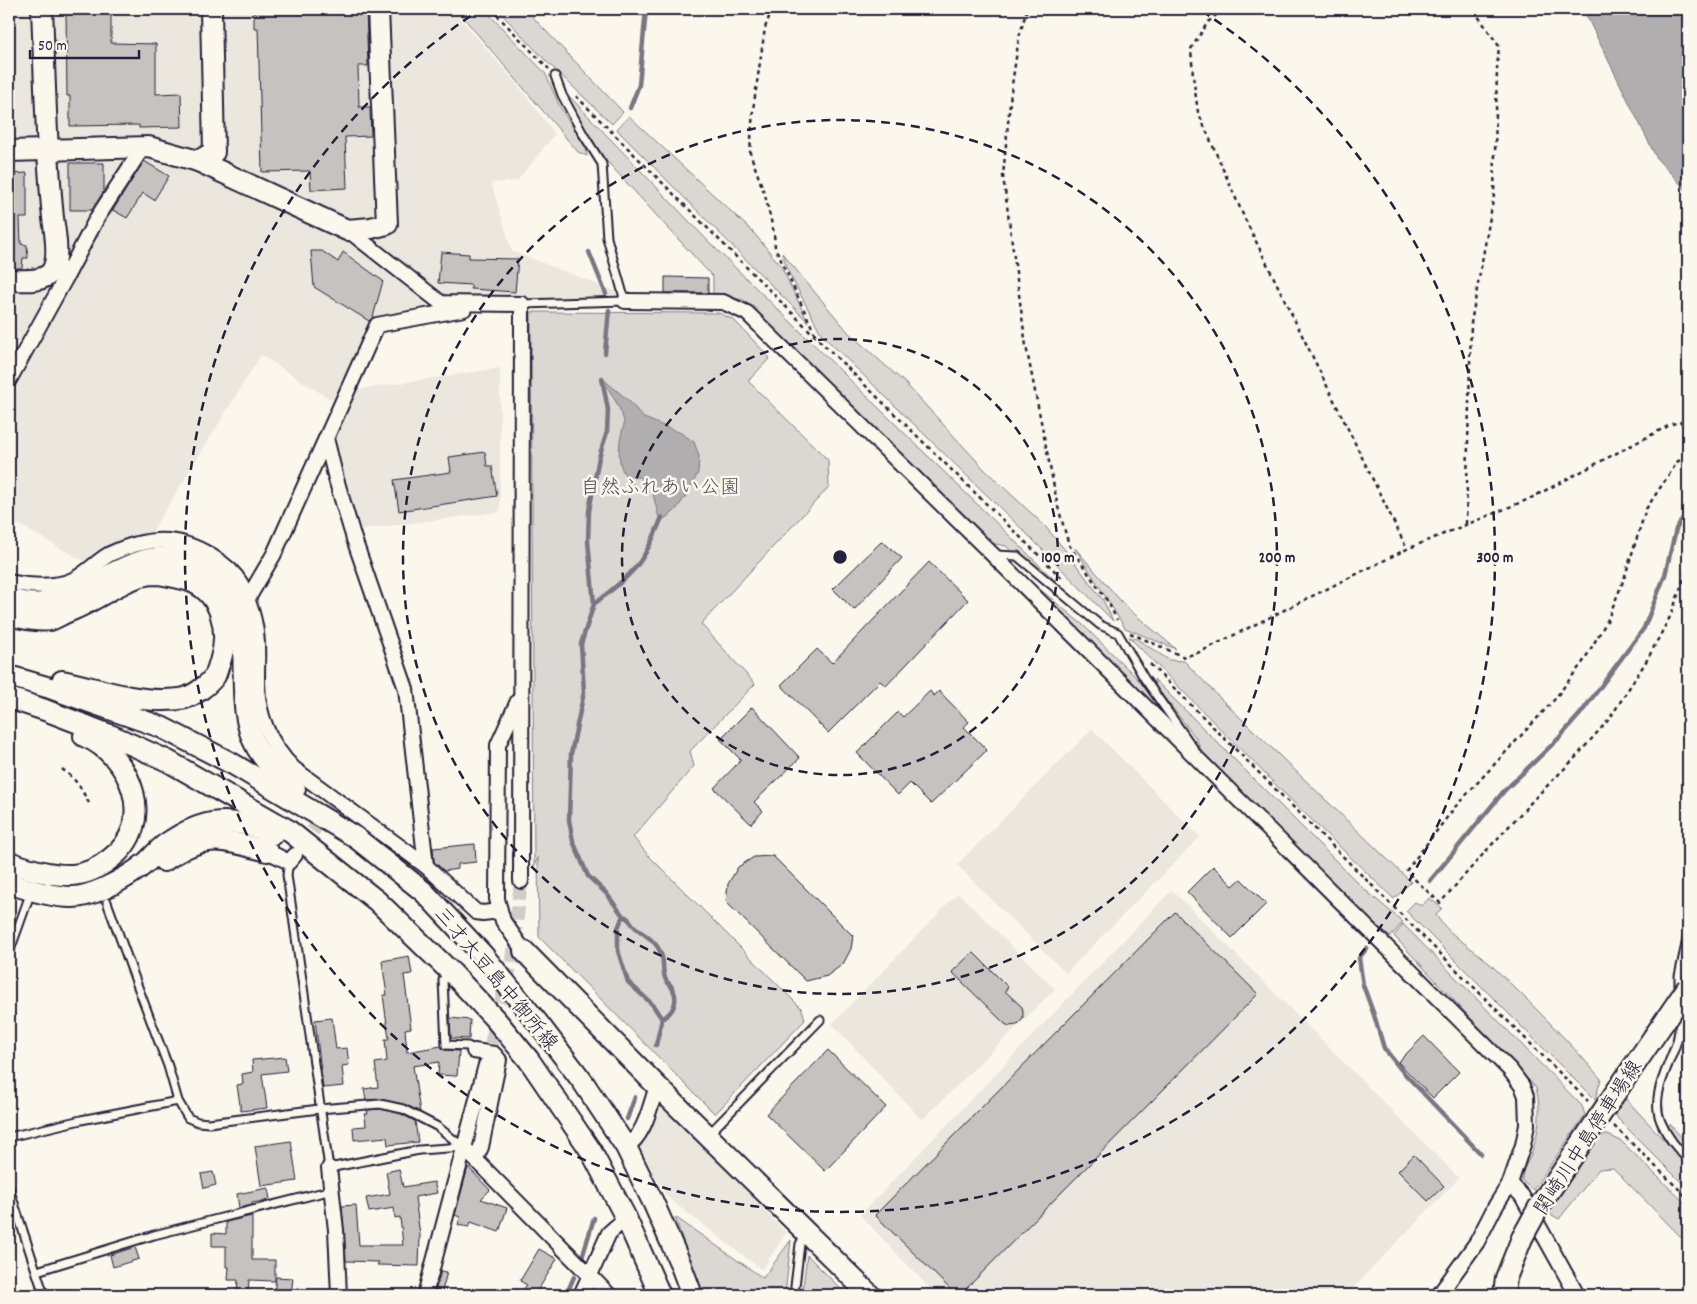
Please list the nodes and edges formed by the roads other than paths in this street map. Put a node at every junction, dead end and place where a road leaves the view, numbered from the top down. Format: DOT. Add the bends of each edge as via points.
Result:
graph roads {
  1 [pos="42,9"];
  2 [pos="211,9"];
  3 [pos="378,9"];
  4 [pos="555,76"];
  5 [pos="142,147"];
  6 [pos="48,149"];
  7 [pos="9,151"];
  8 [pos="198,161"];
  9 [pos="348,230"];
  10 [pos="59,275"];
  11 [pos="9,280"];
  12 [pos="625,302"];
  13 [pos="494,304"];
  14 [pos="522,304"];
  15 [pos="9,380"];
  16 [pos="326,438"];
  17 [pos="993,555"];
  18 [pos="9,582"];
  19 [pos="9,599"];
  20 [pos="248,600"];
  21 [pos="9,615"];
  22 [pos="9,676"];
  23 [pos="521,696"];
  24 [pos="9,698"];
  25 [pos="9,707"];
  26 [pos="1202,762"];
  27 [pos="355,837"];
  28 [pos="267,851"];
  29 [pos="292,858"];
  30 [pos="9,862"];
  31 [pos="328,863"];
  32 [pos="426,866"];
  33 [pos="521,881"];
  34 [pos="9,883"];
  35 [pos="9,894"];
  36 [pos="28,900"];
  37 [pos="108,902"];
  38 [pos="499,911"];
  39 [pos="1688,935"];
  40 [pos="524,951"];
  41 [pos="9,952"];
  42 [pos="443,980"];
  43 [pos="1688,987"];
  44 [pos="820,1020"];
  45 [pos="474,1051"];
  46 [pos="486,1065"];
  47 [pos="657,1086"];
  48 [pos="178,1102"];
  49 [pos="319,1109"];
  50 [pos="708,1135"];
  51 [pos="9,1137"];
  52 [pos="463,1147"];
  53 [pos="626,1147"];
  54 [pos="476,1158"];
  55 [pos="1688,1160"];
  56 [pos="329,1168"];
  57 [pos="1510,1182"];
  58 [pos="9,1188"];
  59 [pos="332,1190"];
  60 [pos="626,1218"];
  61 [pos="807,1232"];
  62 [pos="37,1271"];
  63 [pos="590,1275"];
  64 [pos="44,1294"];
  65 [pos="29,1295"];
  66 [pos="339,1295"];
  67 [pos="425,1295"];
  68 [pos="581,1295"];
  69 [pos="609,1295"];
  70 [pos="660,1295"];
  71 [pos="692,1295"];
  72 [pos="794,1295"];
  73 [pos="870,1295"];
  74 [pos="1439,1295"];
  75 [pos="1504,1295"];
  76 [pos="1577,1295"];
  1 -- 6 [label="main road"];
  2 -- 8 [label="main road" via="214,152"];
  3 -- 9 [label="main road" via="387,224"];
  4 -- 12 [label="lane" via="562,95 602,164 607,238"];
  5 -- 6 [label="main road"];
  5 -- 8 [label="main road"];
  5 -- 10 [label="street"];
  6 -- 7 [label="main road"];
  6 -- 10 [label="main road"];
  8 -- 9 [label="main road"];
  9 -- 13 [label="street" via="441,303"];
  10 -- 11 [label="main road"];
  10 -- 15 [label="street"];
  12 -- 14 [label="lane"];
  12 -- 17 [label="street" via="723,302 747,312"];
  13 -- 14 [label="street"];
  13 -- 16 [label="street" via="377,326"];
  14 -- 23 [label="street"];
  16 -- 20 [label="street" via="274,554"];
  16 -- 32 [label="street" via="354,539 406,690"];
  17 -- 26 [label="street"];
  17 -- 26 [label="lane" via="1018,556 1100,625 1118,633 1144,678"];
  18 -- 20 [label="street" via="46,586 73,580 109,555 145,542 165,540 182,542 216,559 242,585"];
  19 -- 27 [label="main road" via="43,603 68,596 137,561 178,558 200,567 215,578 229,595 239,617 243,636 246,714 256,747 283,780"];
  20 -- 32 [label="street" via="256,627 260,717 283,759 334,802"];
  21 -- 22 [label="main road" via="50,620 138,578 153,574 172,576 190,581 207,592 216,603 223,620 224,644 215,675 200,690 184,699 129,698 30,674"];
  22 -- 27 [label="main road, 三才大豆島中御所線" via="161,727 241,769"];
  23 -- 33 [label="street"];
  23 -- 38 [label="street" via="498,746"];
  24 -- 31 [label="main road, 三才大豆島中御所線" via="168,761 288,830"];
  25 -- 30 [label="main road" via="92,739 109,751 131,784 135,812 128,839 116,855 98,869 73,875"];
  26 -- 57 [label="street" via="1510,1070 1522,1086 1526,1096 1527,1125"];
  27 -- 53 [label="main road, 三才大豆島中御所線" via="424,892 483,955 583,1082"];
  28 -- 29 [label="street"];
  28 -- 37 [label="main road" via="229,841 208,840 177,851"];
  29 -- 49 [label="lane" via="287,875"];
  31 -- 34 [label="main road" via="251,824 230,821 186,831 121,881 97,891 73,897"];
  31 -- 60 [label="main road, 三才大豆島中御所線" via="377,901 454,975 529,1060 591,1151"];
  32 -- 38 [label="street" via="476,912"];
  35 -- 36 [label="main road"];
  36 -- 37 [label="main road" via="75,909"];
  36 -- 41 [label="lane"];
  37 -- 48 [label="lane"];
  38 -- 40 [label="street" via="507,930"];
  39 -- 55 [label="lane" via="1679,976 1677,1042 1661,1081 1658,1103 1660,1120 1671,1141"];
  40 -- 47 [label="main road"];
  42 -- 45 [label="lane" via="446,1044 468,1046"];
  43 -- 75 [label="main road, 関崎川中島停車場線, bridge" via="1540,1205 1522,1238 1506,1278"];
  44 -- 50 [label="lane"];
  45 -- 54 [label="street" via="494,1054 499,1060"];
  46 -- 52 [label="street"];
  47 -- 50 [label="main road"];
  47 -- 53 [label="street" via="638,1136"];
  48 -- 49 [label="lane" via="188,1118 209,1123"];
  48 -- 51 [label="lane"];
  49 -- 52 [label="lane" via="380,1104 403,1109 438,1127"];
  49 -- 56 [label="lane"];
  50 -- 61 [label="main road"];
  52 -- 54 [label="street"];
  52 -- 56 [label="lane" via="419,1150"];
  52 -- 67 [label="street"];
  53 -- 71 [label="main road, 三才大豆島中御所線" via="657,1210"];
  54 -- 63 [label="street"];
  56 -- 59 [label="street"];
  57 -- 74 [label="street" via="1477,1242"];
  57 -- 76 [label="street" via="1522,1196"];
  58 -- 62 [label="lane"];
  59 -- 62 [label="lane" via="154,1236"];
  59 -- 66 [label="street"];
  60 -- 63 [label="street" via="609,1233"];
  60 -- 70 [label="main road, 三才大豆島中御所線"];
  61 -- 72 [label="lane" via="800,1244"];
  61 -- 73 [label="main road"];
  62 -- 64 [label="lane"];
  63 -- 68 [label="street"];
  63 -- 69 [label="street"];
  64 -- 65 [label="lane"];
}
